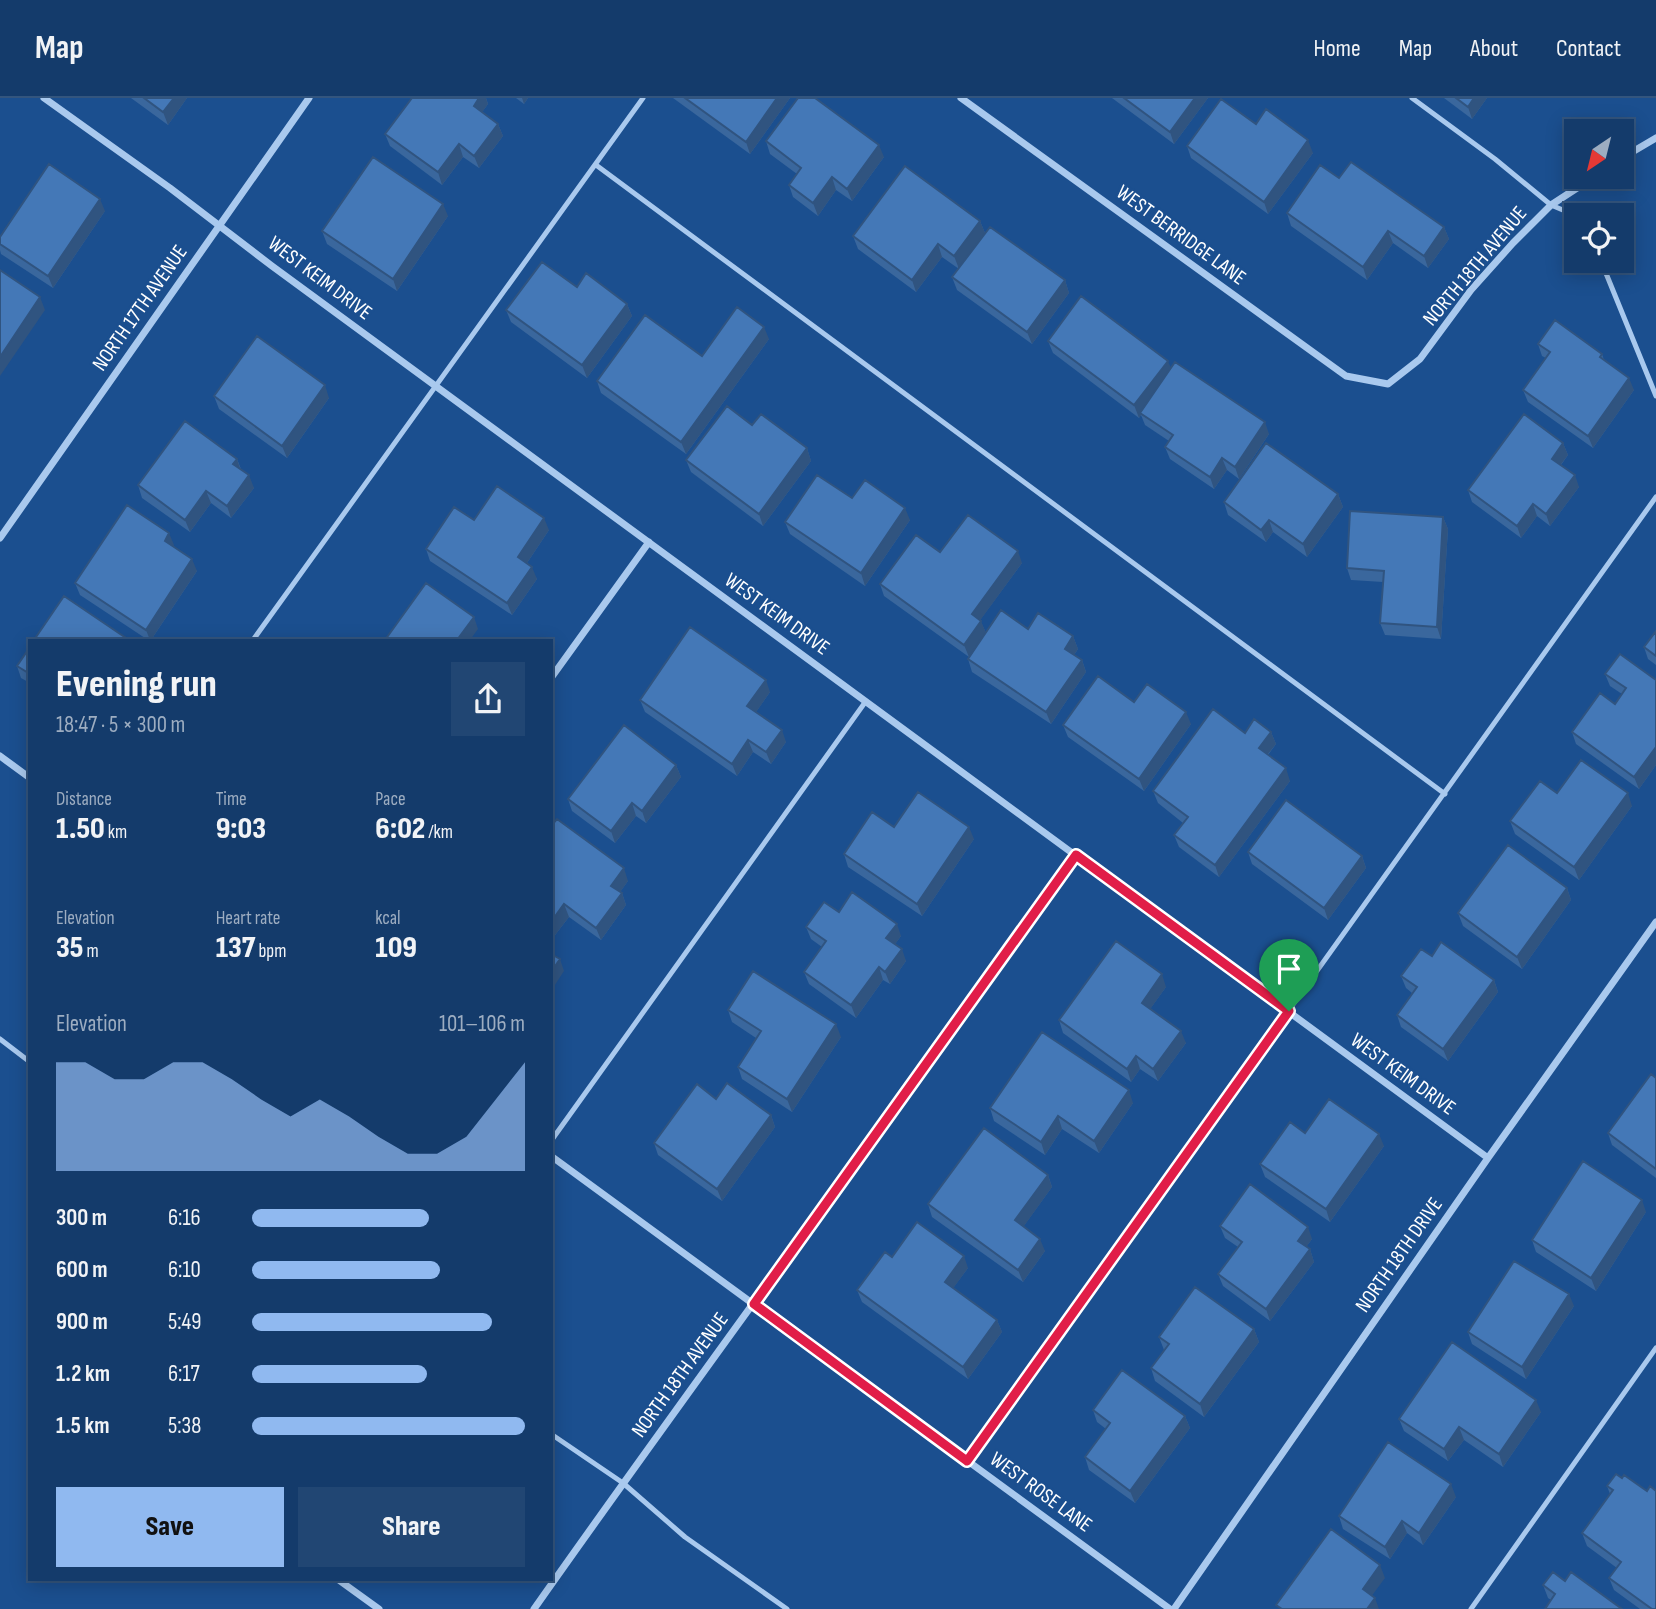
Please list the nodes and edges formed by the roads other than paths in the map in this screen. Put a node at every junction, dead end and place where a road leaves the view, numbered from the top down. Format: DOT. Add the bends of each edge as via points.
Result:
graph roads {
  1 [pos="44,98"];
  2 [pos="309,98"];
  3 [pos="643,98"];
  4 [pos="961,98"];
  5 [pos="1412,98"];
  6 [pos="1656,138"];
  7 [pos="1634,151"];
  8 [pos="596,165"];
  9 [pos="1576,189"];
  10 [pos="1551,205"];
  11 [pos="1564,210"];
  12 [pos="219,225"];
  13 [pos="1606,273"];
  14 [pos="1388,384"];
  15 [pos="436,386"];
  16 [pos="1656,397"];
  17 [pos="1656,496"];
  18 [pos="0,538"];
  19 [pos="649,542"];
  20 [pos="254,639"];
  21 [pos="553,675"];
  22 [pos="866,701"];
  23 [pos="0,756"];
  24 [pos="28,777"];
  25 [pos="1445,794"];
  26 [pos="1076,855"];
  27 [pos="1656,922"];
  28 [pos="1289,1011"];
  29 [pos="0,1039"];
  30 [pos="28,1060"];
  31 [pos="553,1138"];
  32 [pos="553,1157"];
  33 [pos="1488,1158"];
  34 [pos="754,1304"];
  35 [pos="1656,1348"];
  36 [pos="553,1435"];
  37 [pos="967,1461"];
  38 [pos="623,1483"];
  39 [pos="340,1581"];
  40 [pos="379,1609"];
  41 [pos="534,1609"];
  42 [pos="787,1609"];
  43 [pos="1172,1609"];
  44 [pos="1471,1609"];
  1 -- 12 [label="street, WEST KEIM DRIVE"];
  2 -- 12 [label="street, NORTH 17TH AVENUE"];
  3 -- 8 [label="lane"];
  4 -- 14 [label="street, WEST BERRIDGE LANE" via="1346,376"];
  5 -- 10 [label="lane"];
  6 -- 7 [label="street"];
  8 -- 15 [label="lane"];
  8 -- 25 [label="lane"];
  9 -- 10 [label="street, NORTH 18TH AVENUE"];
  10 -- 11 [label="lane"];
  10 -- 14 [label="street, NORTH 18TH AVENUE" via="1471,290 1420,359"];
  12 -- 15 [label="street, WEST KEIM DRIVE"];
  12 -- 18 [label="street, NORTH 17TH AVENUE"];
  13 -- 16 [label="lane"];
  15 -- 19 [label="street, WEST KEIM DRIVE"];
  15 -- 20 [label="lane"];
  17 -- 25 [label="lane"];
  19 -- 21 [label="street"];
  19 -- 22 [label="street, WEST KEIM DRIVE"];
  22 -- 26 [label="street, WEST KEIM DRIVE"];
  22 -- 31 [label="lane"];
  23 -- 24 [label="street"];
  25 -- 28 [label="lane"];
  26 -- 28 [label="street, WEST KEIM DRIVE"];
  26 -- 34 [label="street, NORTH 18TH AVENUE"];
  27 -- 33 [label="street, NORTH 18TH DRIVE"];
  28 -- 33 [label="street, WEST KEIM DRIVE"];
  28 -- 37 [label="lane"];
  29 -- 30 [label="lane"];
  32 -- 34 [label="street, WEST ROSE LANE"];
  33 -- 43 [label="street, NORTH 18TH DRIVE"];
  34 -- 37 [label="street, WEST ROSE LANE"];
  34 -- 38 [label="street, NORTH 18TH AVENUE"];
  35 -- 44 [label="lane"];
  36 -- 38 [label="lane"];
  37 -- 43 [label="street, WEST ROSE LANE"];
  38 -- 41 [label="street, NORTH 18TH AVENUE"];
  38 -- 42 [label="lane" via="685,1537"];
  39 -- 40 [label="street"];
}
